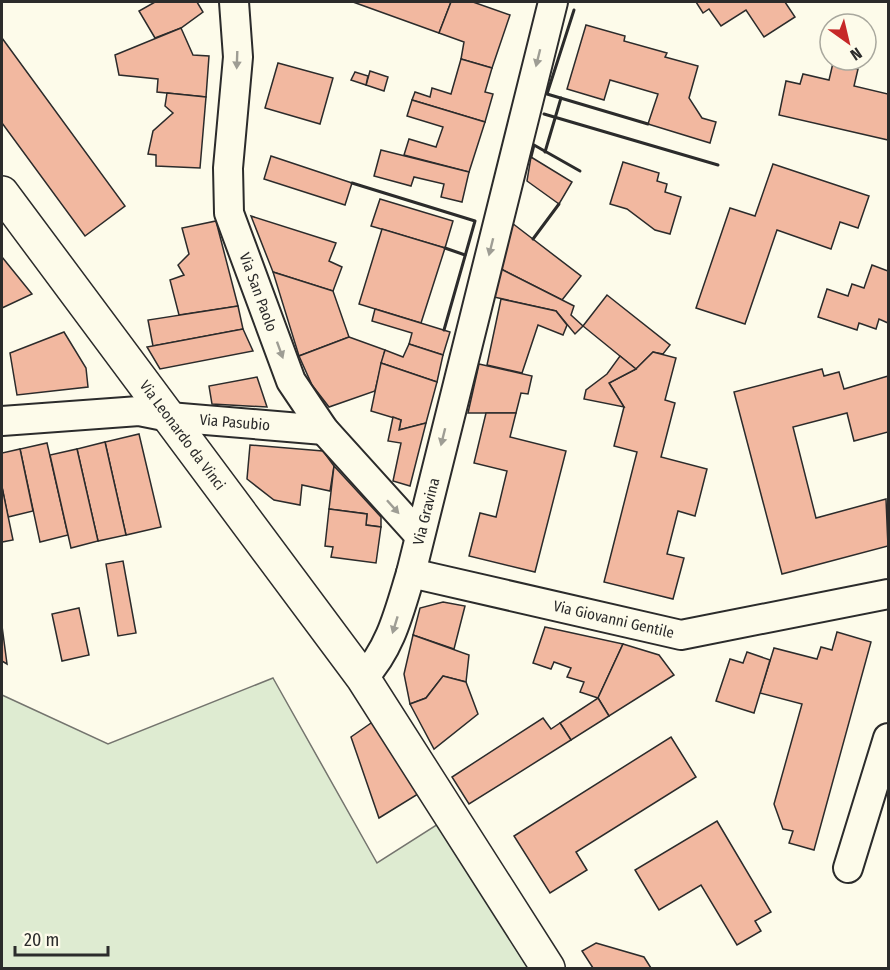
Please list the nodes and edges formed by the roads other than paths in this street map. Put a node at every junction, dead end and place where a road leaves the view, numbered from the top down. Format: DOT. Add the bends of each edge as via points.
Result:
graph roads {
  1 [pos="234,2"];
  2 [pos="553,2"];
  3 [pos="2,193"];
  4 [pos="169,417"];
  5 [pos="2,421"];
  6 [pos="324,430"];
  7 [pos="419,535"];
  8 [pos="411,573"];
  9 [pos="888,594"];
  10 [pos="363,678"];
  11 [pos="888,738"];
  12 [pos="848,868"];
  13 [pos="548,969"];
  1 -- 6 [label="street, Via San Paolo, one-way" via="238,57 228,168 229,213 291,381"];
  2 -- 7 [label="street, Via Gravina, one-way"];
  3 -- 4 [label="street, Via Leonardo da Vinci"];
  4 -- 5 [label="street, Via Pasubio" via="139,411"];
  4 -- 6 [label="street, Via Pasubio"];
  4 -- 10 [label="street, Via Leonardo da Vinci"];
  6 -- 7 [label="street, Via San Paolo, one-way"];
  7 -- 8 [label="street, Via Gravina"];
  8 -- 9 [label="street, Via Giovanni Gentile" via="681,636"];
  8 -- 10 [label="street, Via Gravina, one-way" via="392,636 380,660"];
  10 -- 13 [label="street"];
  11 -- 12 [label="street"];
}
